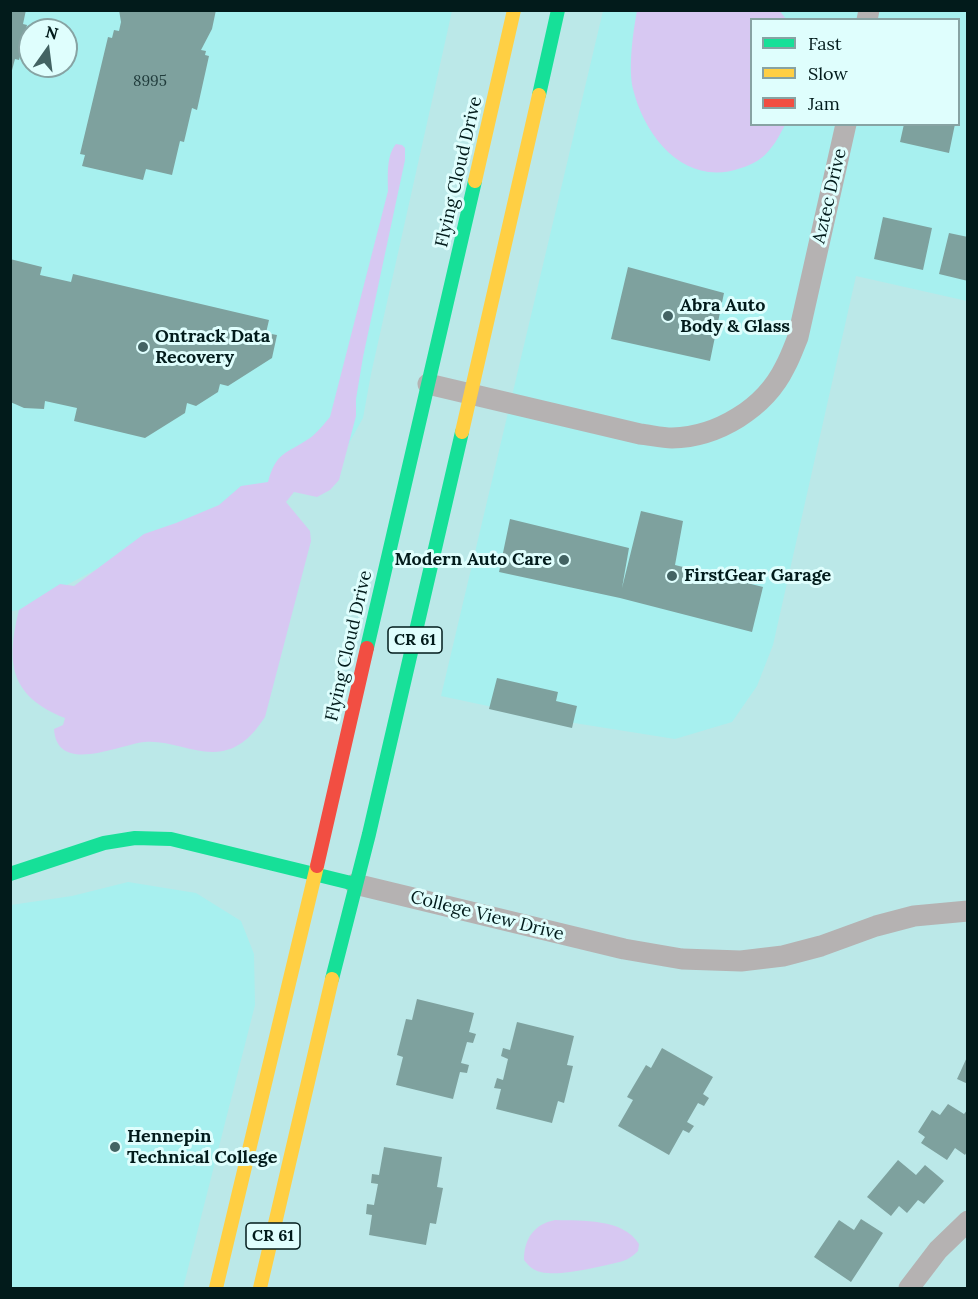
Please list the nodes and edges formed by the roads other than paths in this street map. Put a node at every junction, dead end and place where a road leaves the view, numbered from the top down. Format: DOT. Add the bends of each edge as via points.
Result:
graph roads {
  1 [pos="514,10"];
  2 [pos="558,10"];
  3 [pos="846,126"];
  4 [pos="428,384"];
  5 [pos="471,394"];
  6 [pos="10,874"];
  7 [pos="315,874"];
  8 [pos="355,884"];
  9 [pos="968,911"];
  10 [pos="968,1221"];
  11 [pos="216,1288"];
  12 [pos="260,1288"];
  13 [pos="909,1288"];
  1 -- 4 [label="main road, Flying Cloud Drive / CR 61"];
  2 -- 5 [label="main road, CR 61"];
  3 -- 5 [label="street, Aztec Drive" via="798,338 785,369 765,397 739,418 708,433 673,438 640,434"];
  4 -- 5 [label="street, Aztec Drive"];
  4 -- 7 [label="main road, Flying Cloud Drive / CR 61"];
  5 -- 8 [label="main road, CR 61"];
  6 -- 7 [label="main road, College View Drive" via="104,843 135,838 171,839"];
  7 -- 8 [label="main road, College View Drive"];
  7 -- 11 [label="main road, Flying Cloud Drive / CR 61"];
  8 -- 9 [label="street, College View Drive" via="624,949 682,959 741,961 783,956 914,916"];
  8 -- 12 [label="main road, CR 61"];
  10 -- 13 [label="street" via="938,1250"];
}
